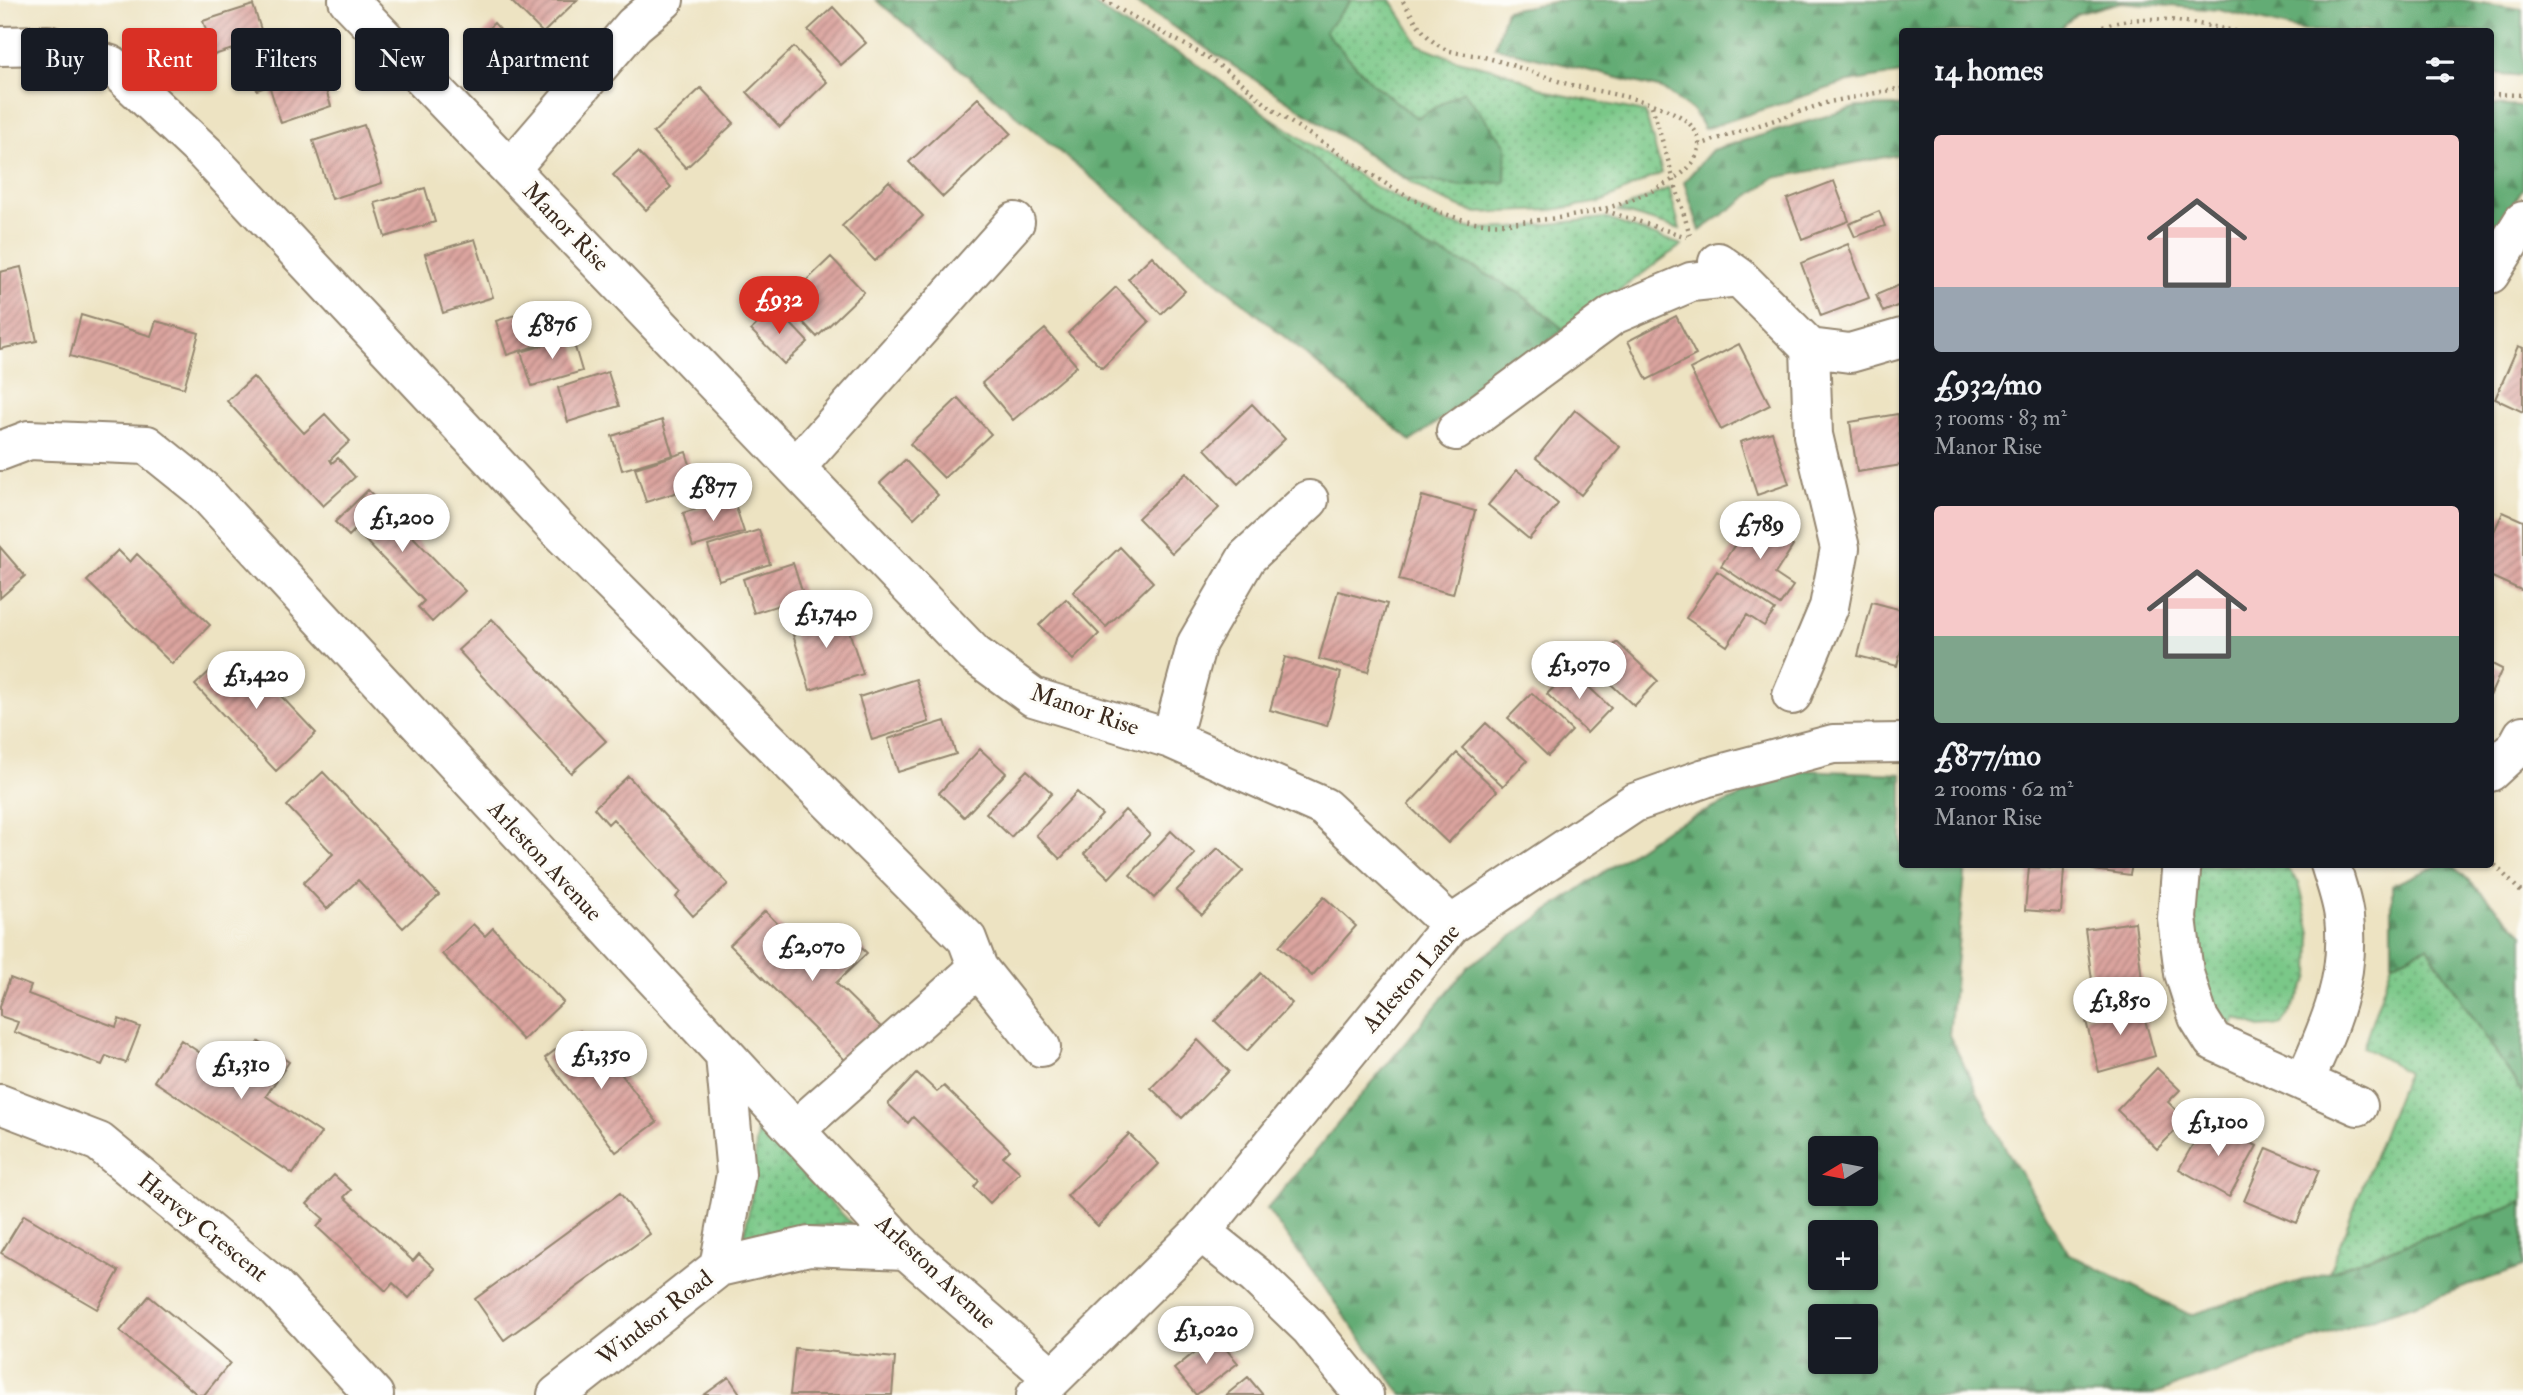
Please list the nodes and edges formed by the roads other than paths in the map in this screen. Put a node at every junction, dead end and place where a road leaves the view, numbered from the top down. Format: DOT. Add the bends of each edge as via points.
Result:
graph roads {
  1 [pos="348,0"];
  2 [pos="664,0"];
  3 [pos="0,46"];
  4 [pos="510,169"];
  5 [pos="2523,221"];
  6 [pos="1014,222"];
  7 [pos="2494,268"];
  8 [pos="1899,339"];
  9 [pos="1810,348"];
  10 [pos="1457,431"];
  11 [pos="0,450"];
  12 [pos="796,467"];
  13 [pos="1309,500"];
  14 [pos="1792,695"];
  15 [pos="2523,735"];
  16 [pos="1171,738"];
  17 [pos="1899,743"];
  18 [pos="2494,768"];
  19 [pos="2331,868"];
  20 [pos="2181,871"];
  21 [pos="1451,925"];
  22 [pos="978,968"];
  23 [pos="1041,1047"];
  24 [pos="725,1056"];
  25 [pos="2304,1082"];
  26 [pos="0,1104"];
  27 [pos="2358,1106"];
  28 [pos="795,1130"];
  29 [pos="1201,1232"];
  30 [pos="906,1250"];
  31 [pos="719,1267"];
  32 [pos="1044,1387"];
  33 [pos="374,1395"];
  34 [pos="557,1395"];
  35 [pos="1364,1395"];
  1 -- 4 [label="street, Manor Rise"];
  2 -- 4 [label="street, Manor Rise" via="634,25"];
  3 -- 22 [label="street" via="48,45 111,65 205,153 558,530 967,939"];
  4 -- 12 [label="street, Manor Rise"];
  5 -- 7 [label="street"];
  6 -- 12 [label="street"];
  8 -- 9 [label="street" via="1850,354"];
  9 -- 10 [label="street" via="1728,270 1613,315"];
  9 -- 14 [label="street" via="1813,435 1840,548 1829,607"];
  11 -- 24 [label="street, Arleston Avenue" via="29,440 146,445 203,490"];
  12 -- 16 [label="street, Manor Rise" via="974,654 1033,698"];
  13 -- 16 [label="street, Manor Rise" via="1247,557 1197,643"];
  15 -- 18 [label="street"];
  16 -- 21 [label="street, Manor Rise" via="1324,807"];
  17 -- 21 [label="street, Arleston Lane" via="1833,744 1705,778 1634,803"];
  19 -- 25 [label="street" via="2344,916 2345,961 2335,1013"];
  20 -- 25 [label="street" via="2177,918 2184,973 2198,1017 2213,1041"];
  21 -- 29 [label="street, Arleston Lane"];
  22 -- 23 [label="street"];
  22 -- 28 [label="street"];
  24 -- 28 [label="street, Arleston Avenue"];
  24 -- 31 [label="street, Windsor Road" via="736,1174"];
  25 -- 27 [label="street"];
  26 -- 33 [label="street, Harvey Crescent" via="99,1142 275,1287"];
  28 -- 30 [label="street, Arleston Avenue"];
  29 -- 32 [label="street, Arleston Lane"];
  29 -- 35 [label="street" via="1310,1328"];
  30 -- 31 [label="street, Windsor Road" via="809,1246"];
  30 -- 32 [label="street, Arleston Avenue"];
  31 -- 34 [label="street, Windsor Road"];
}
